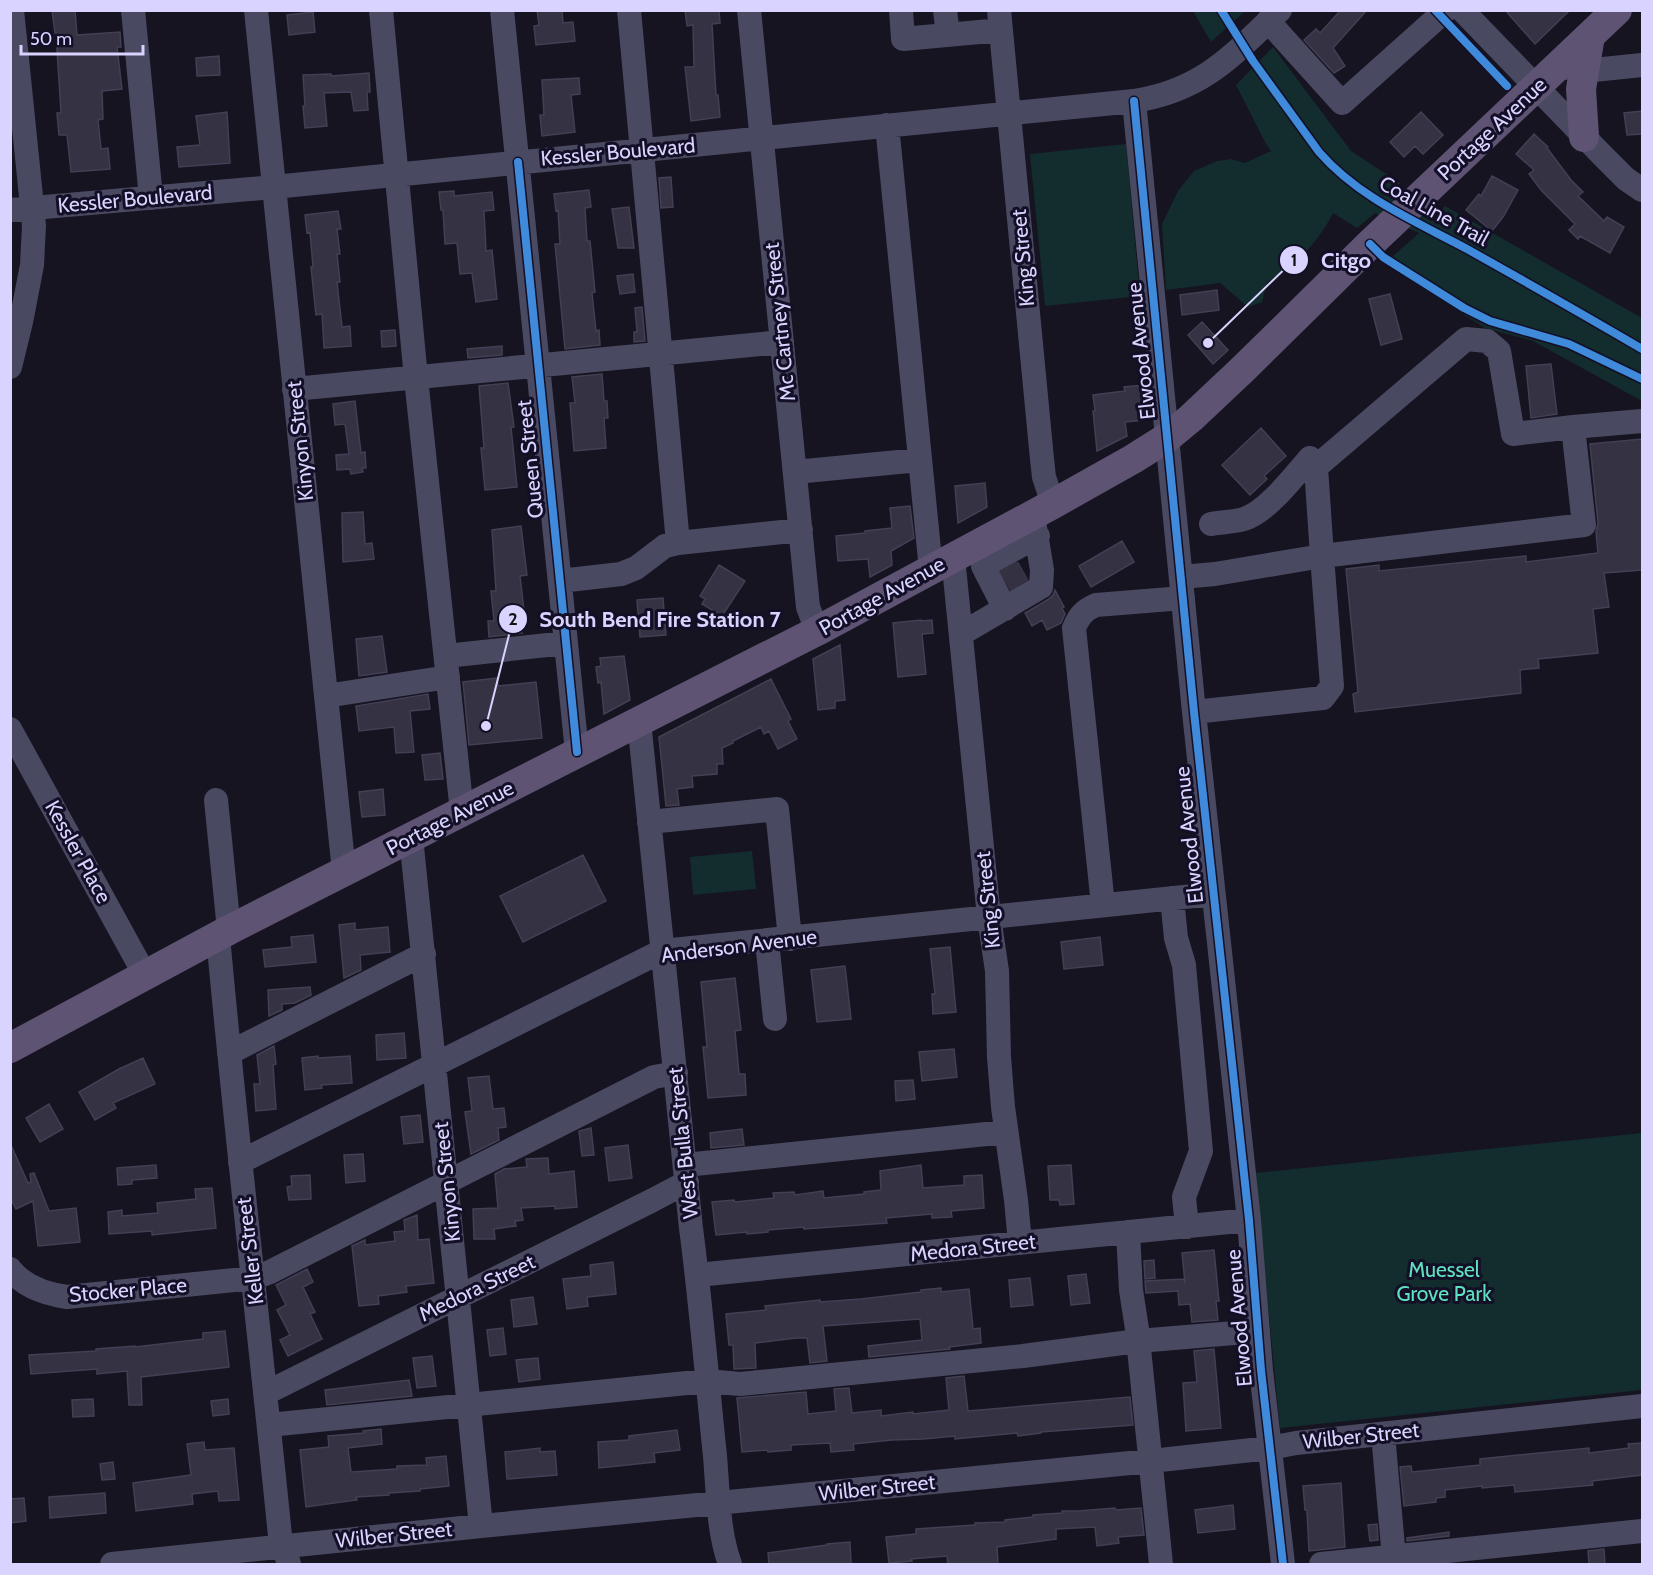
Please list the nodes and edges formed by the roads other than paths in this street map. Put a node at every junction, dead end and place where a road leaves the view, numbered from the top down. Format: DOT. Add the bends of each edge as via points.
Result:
graph roads {
  1 [pos="12,10"];
  2 [pos="133,10"];
  3 [pos="256,10"];
  4 [pos="381,10"];
  5 [pos="502,10"];
  6 [pos="629,10"];
  7 [pos="750,10"];
  8 [pos="901,10"];
  9 [pos="945,10"];
  10 [pos="1446,10"];
  11 [pos="1462,10"];
  12 [pos="1617,10"];
  13 [pos="1274,16"];
  14 [pos="1000,20"];
  15 [pos="948,35"];
  16 [pos="1642,65"];
  17 [pos="1572,68"];
  18 [pos="1536,88"];
  19 [pos="1134,101"];
  20 [pos="1009,114"];
  21 [pos="887,125"];
  22 [pos="1584,137"];
  23 [pos="761,138"];
  24 [pos="642,150"];
  25 [pos="518,162"];
  26 [pos="397,174"];
  27 [pos="274,187"];
  28 [pos="1642,190"];
  29 [pos="151,198"];
  30 [pos="21,209"];
  31 [pos="782,342"];
  32 [pos="661,354"];
  33 [pos="538,365"];
  34 [pos="10,367"];
  35 [pos="417,378"];
  36 [pos="294,389"];
  37 [pos="1642,421"];
  38 [pos="1573,427"];
  39 [pos="1168,437"];
  40 [pos="1310,458"];
  41 [pos="919,460"];
  42 [pos="795,472"];
  43 [pos="1211,524"];
  44 [pos="801,530"];
  45 [pos="678,543"];
  46 [pos="1002,554"];
  47 [pos="1322,556"];
  48 [pos="560,581"];
  49 [pos="1182,588"];
  50 [pos="1005,609"];
  51 [pos="817,632"];
  52 [pos="961,634"];
  53 [pos="566,643"];
  54 [pos="447,667"];
  55 [pos="326,696"];
  56 [pos="1194,712"];
  57 [pos="639,721"];
  58 [pos="10,729"];
  59 [pos="578,752"];
  60 [pos="216,800"];
  61 [pos="462,812"];
  62 [pos="649,822"];
  63 [pos="411,837"];
  64 [pos="344,872"];
  65 [pos="1213,894"];
  66 [pos="1173,898"];
  67 [pos="1103,905"];
  68 [pos="989,916"];
  69 [pos="224,933"];
  70 [pos="778,940"];
  71 [pos="662,951"];
  72 [pos="424,954"];
  73 [pos="145,975"];
  74 [pos="775,1019"];
  75 [pos="10,1048"];
  76 [pos="229,1053"];
  77 [pos="435,1066"];
  78 [pos="676,1073"];
  79 [pos="1006,1132"];
  80 [pos="240,1162"];
  81 [pos="686,1173"];
  82 [pos="447,1182"];
  83 [pos="1249,1221"];
  84 [pos="1186,1227"];
  85 [pos="1128,1232"];
  86 [pos="1020,1243"];
  87 [pos="10,1269"];
  88 [pos="697,1275"];
  89 [pos="254,1278"];
  90 [pos="458,1297"];
  91 [pos="1258,1331"];
  92 [pos="1138,1341"];
  93 [pos="707,1381"];
  94 [pos="266,1393"];
  95 [pos="469,1405"];
  96 [pos="1642,1406"];
  97 [pos="269,1425"];
  98 [pos="1383,1434"];
  99 [pos="1270,1448"];
  100 [pos="1151,1461"];
  101 [pos="719,1503"];
  102 [pos="481,1526"];
  103 [pos="1642,1531"];
  104 [pos="286,1556"];
  105 [pos="1395,1561"];
  106 [pos="112,1564"];
  107 [pos="730,1564"];
  108 [pos="1161,1564"];
  109 [pos="1283,1564"];
  110 [pos="1321,1564"];
  1 -- 30 [label="street"];
  2 -- 29 [label="street"];
  3 -- 27 [label="street, Kinyon Street"];
  4 -- 26 [label="street"];
  5 -- 25 [label="street, Queen Street"];
  6 -- 24 [label="street"];
  7 -- 23 [label="street, Mc Cartney Street"];
  8 -- 15 [label="street" via="903,39"];
  9 -- 15 [label="street"];
  10 -- 13 [label="street" via="1342,103"];
  11 -- 18 [label="street"];
  12 -- 17 [label="main road, Portage Avenue" via="1590,36"];
  13 -- 19 [label="street, Kessler Boulevard" via="1225,63 1192,84"];
  14 -- 15 [label="street"];
  14 -- 20 [label="street, King Street"];
  16 -- 17 [label="street"];
  17 -- 18 [label="main road, Portage Avenue"];
  17 -- 22 [label="main road" via="1581,90"];
  18 -- 22 [label="street"];
  18 -- 39 [label="main road, Portage Avenue"];
  19 -- 20 [label="street, Kessler Boulevard"];
  19 -- 39 [label="street, Elwood Avenue"];
  20 -- 21 [label="street, Kessler Boulevard"];
  20 -- 46 [label="street, King Street" via="1044,477"];
  21 -- 23 [label="street, Kessler Boulevard"];
  21 -- 41 [label="street"];
  22 -- 28 [label="street"];
  23 -- 24 [label="street, Kessler Boulevard"];
  23 -- 31 [label="street, Mc Cartney Street"];
  24 -- 25 [label="street, Kessler Boulevard"];
  24 -- 32 [label="street"];
  25 -- 26 [label="street, Kessler Boulevard"];
  25 -- 33 [label="street, Queen Street"];
  26 -- 27 [label="street, Kessler Boulevard"];
  26 -- 35 [label="street"];
  27 -- 29 [label="street, Kessler Boulevard"];
  27 -- 36 [label="street, Kinyon Street"];
  29 -- 30 [label="street, Kessler Boulevard"];
  30 -- 34 [label="street, Kessler Boulevard" via="34,226 32,265"];
  31 -- 32 [label="street"];
  31 -- 42 [label="street, Mc Cartney Street"];
  32 -- 33 [label="street"];
  32 -- 45 [label="street"];
  33 -- 35 [label="street"];
  33 -- 48 [label="street, Queen Street"];
  35 -- 36 [label="street"];
  35 -- 54 [label="street"];
  36 -- 55 [label="street, Kinyon Street"];
  37 -- 38 [label="street"];
  38 -- 47 [label="street" via="1584,525"];
  38 -- 47 [label="street" via="1513,434 1499,351 1487,341 1466,339 1316,467"];
  39 -- 46 [label="main road, Portage Avenue"];
  39 -- 49 [label="street, Elwood Avenue"];
  40 -- 43 [label="street" via="1264,507 1245,519"];
  41 -- 42 [label="street"];
  41 -- 46 [label="street"];
  42 -- 44 [label="street, Mc Cartney Street"];
  44 -- 45 [label="street"];
  44 -- 51 [label="street, Mc Cartney Street" via="808,607"];
  45 -- 48 [label="street" via="664,546 636,568 621,574"];
  46 -- 50 [label="street"];
  46 -- 50 [label="street" via="1042,570 1041,587"];
  46 -- 51 [label="main road, Portage Avenue"];
  46 -- 52 [label="street, King Street"];
  47 -- 49 [label="street" via="1215,574"];
  47 -- 56 [label="street" via="1332,686 1323,698"];
  48 -- 53 [label="street, Queen Street"];
  49 -- 56 [label="street, Elwood Avenue"];
  49 -- 67 [label="street" via="1096,605 1078,617 1074,627"];
  50 -- 52 [label="street"];
  51 -- 57 [label="main road, Portage Avenue"];
  52 -- 68 [label="street, King Street"];
  53 -- 54 [label="street"];
  53 -- 59 [label="street, Queen Street"];
  54 -- 55 [label="street"];
  54 -- 61 [label="street"];
  55 -- 64 [label="street, Kinyon Street"];
  56 -- 65 [label="street, Elwood Avenue"];
  57 -- 59 [label="main road, Portage Avenue"];
  57 -- 62 [label="street, West Bulla Street"];
  58 -- 73 [label="street, Kessler Place"];
  59 -- 61 [label="main road, Portage Avenue"];
  60 -- 69 [label="street, Keller Street"];
  61 -- 63 [label="main road, Portage Avenue"];
  62 -- 70 [label="street" via="777,809"];
  62 -- 71 [label="street, West Bulla Street"];
  63 -- 64 [label="main road, Portage Avenue"];
  63 -- 72 [label="street, Kinyon Street"];
  64 -- 69 [label="main road, Portage Avenue"];
  65 -- 66 [label="street, Anderson Avenue"];
  65 -- 83 [label="street, Elwood Avenue"];
  66 -- 67 [label="street, Anderson Avenue"];
  66 -- 84 [label="street" via="1176,938 1184,965 1201,1151 1184,1197"];
  67 -- 68 [label="street, Anderson Avenue"];
  68 -- 70 [label="street, Anderson Avenue"];
  68 -- 79 [label="street, King Street"];
  69 -- 73 [label="main road, Portage Avenue"];
  69 -- 76 [label="street, Keller Street"];
  70 -- 71 [label="street, Anderson Avenue"];
  70 -- 74 [label="street"];
  71 -- 77 [label="street, Anderson Avenue"];
  71 -- 78 [label="street, West Bulla Street"];
  72 -- 76 [label="street"];
  72 -- 77 [label="street, Kinyon Street"];
  73 -- 75 [label="main road, Portage Avenue"];
  76 -- 80 [label="street, Keller Street"];
  77 -- 80 [label="street, Anderson Avenue"];
  77 -- 82 [label="street, Kinyon Street"];
  78 -- 81 [label="street, West Bulla Street"];
  78 -- 82 [label="street, Stocker Place" via="654,1077"];
  79 -- 81 [label="street"];
  79 -- 86 [label="street, King Street"];
  80 -- 89 [label="street, Keller Street"];
  81 -- 88 [label="street, West Bulla Street"];
  81 -- 90 [label="street, Medora Street" via="653,1200"];
  82 -- 89 [label="street, Stocker Place"];
  82 -- 90 [label="street, Kinyon Street"];
  83 -- 84 [label="street, Medora Street"];
  83 -- 91 [label="street, Elwood Avenue"];
  84 -- 85 [label="street, Medora Street"];
  85 -- 86 [label="street, Medora Street"];
  85 -- 92 [label="street"];
  86 -- 88 [label="street, Medora Street"];
  87 -- 89 [label="street, Stocker Place" via="36,1290 67,1297"];
  88 -- 93 [label="street, West Bulla Street"];
  89 -- 94 [label="street, Keller Street"];
  90 -- 94 [label="street, Medora Street"];
  90 -- 95 [label="street, Kinyon Street"];
  91 -- 92 [label="street"];
  91 -- 99 [label="street, Elwood Avenue"];
  92 -- 93 [label="street" via="740,1384"];
  92 -- 100 [label="street"];
  93 -- 95 [label="street"];
  93 -- 101 [label="street, West Bulla Street"];
  94 -- 97 [label="street, Keller Street"];
  95 -- 97 [label="street"];
  95 -- 102 [label="street, Kinyon Street"];
  96 -- 98 [label="street, Wilber Street"];
  97 -- 104 [label="street, Keller Street" via="280,1536"];
  98 -- 99 [label="street, Wilber Street"];
  98 -- 105 [label="street"];
  99 -- 100 [label="street, Wilber Street"];
  99 -- 109 [label="street, Elwood Avenue"];
  100 -- 101 [label="street, Wilber Street"];
  100 -- 108 [label="street"];
  101 -- 102 [label="street, Wilber Street"];
  101 -- 107 [label="street, West Bulla Street"];
  102 -- 104 [label="street, Wilber Street"];
  103 -- 105 [label="street"];
  104 -- 106 [label="street, Wilber Street"];
  105 -- 110 [label="street"];
}
